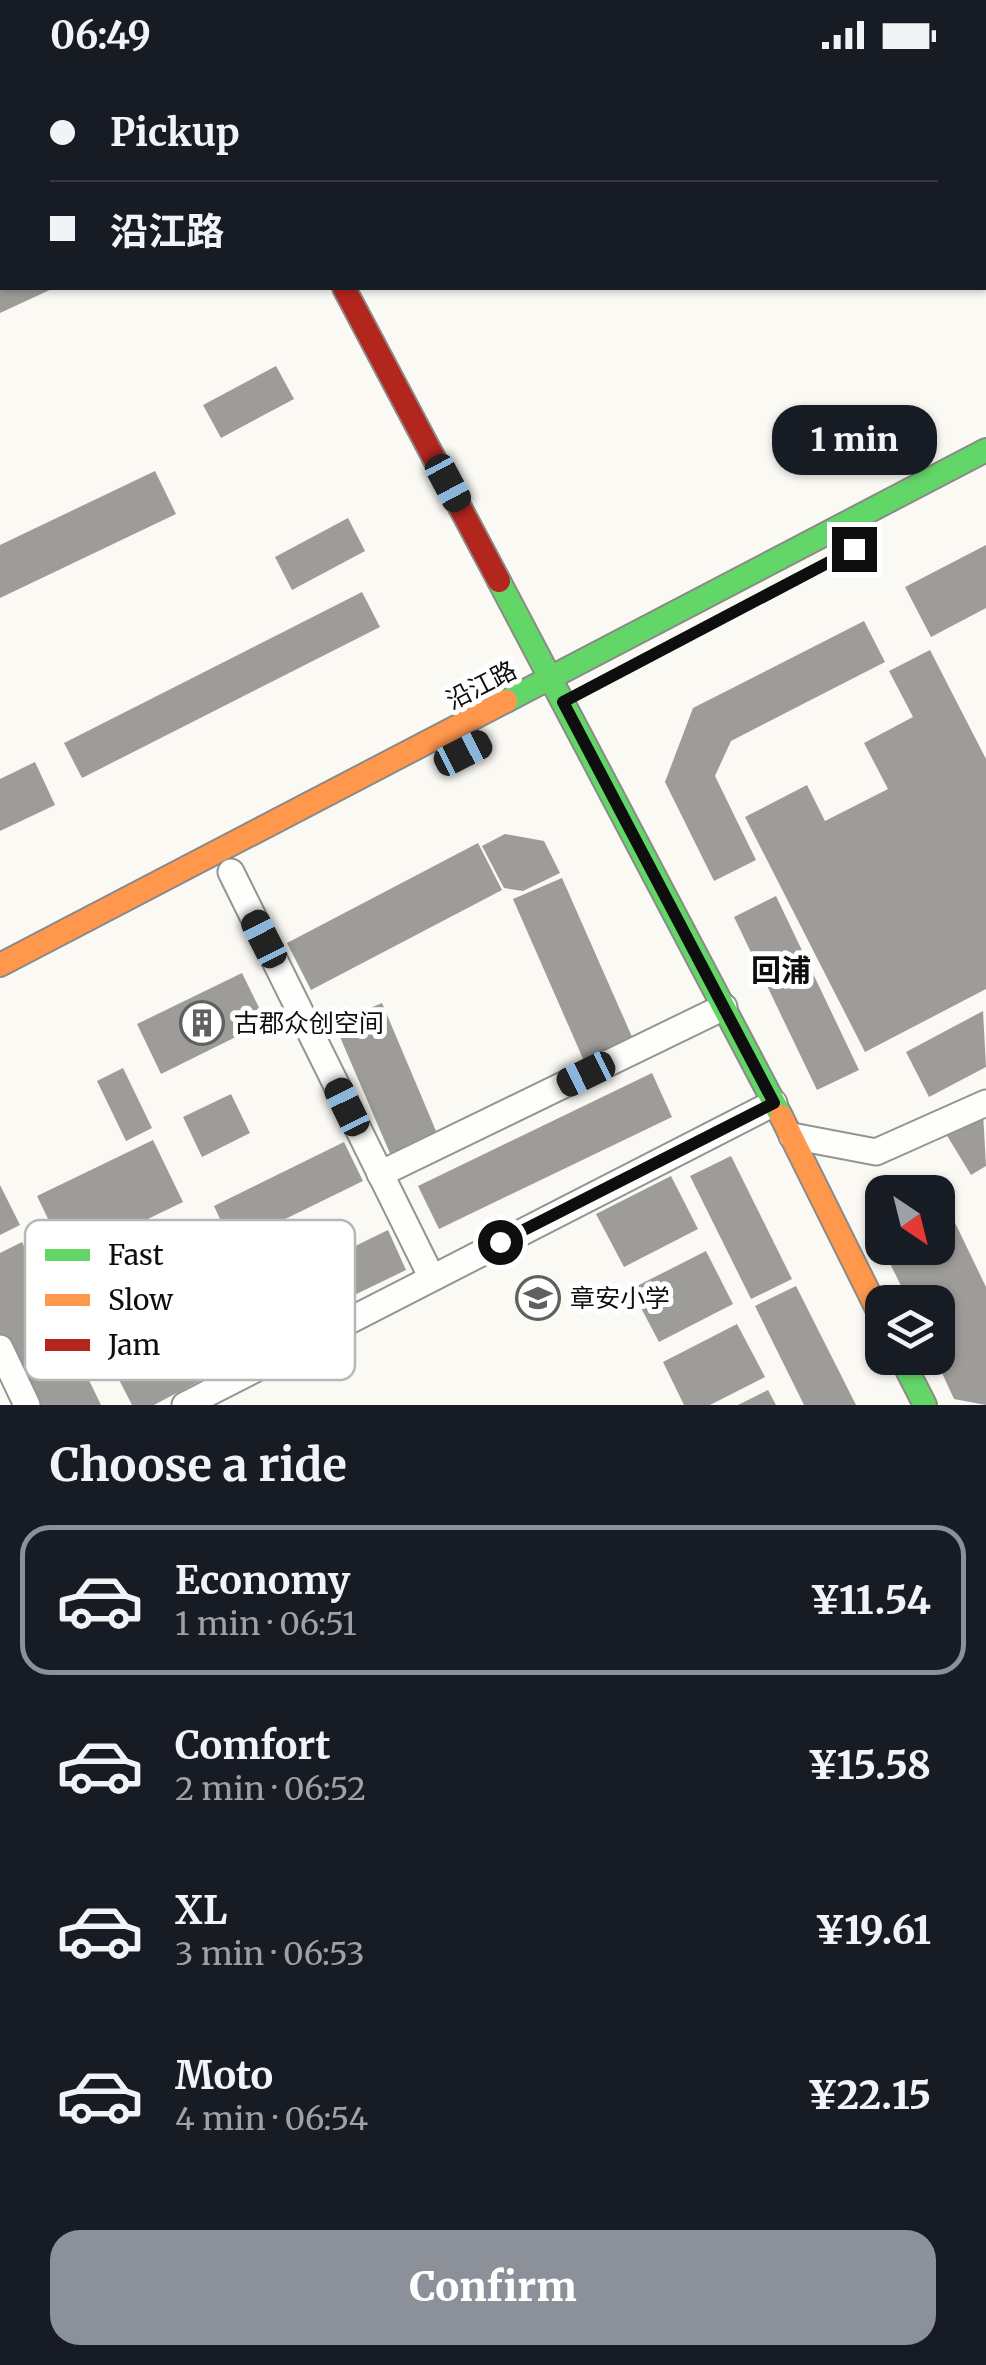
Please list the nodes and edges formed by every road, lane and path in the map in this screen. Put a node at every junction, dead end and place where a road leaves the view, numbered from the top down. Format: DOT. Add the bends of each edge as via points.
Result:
graph roads {
  1 [pos="345,290"];
  2 [pos="986,450"];
  3 [pos="552,679"];
  4 [pos="589,688"];
  5 [pos="554,706"];
  6 [pos="240,867"];
  7 [pos="0,965"];
  8 [pos="0,990"];
  9 [pos="724,1007"];
  10 [pos="774,1103"];
  11 [pos="986,1103"];
  12 [pos="792,1136"];
  13 [pos="380,1174"];
  14 [pos="431,1276"];
  15 [pos="865,1285"];
  16 [pos="355,1316"];
  17 [pos="0,1348"];
  18 [pos="910,1375"];
  19 [pos="232,1380"];
  20 [pos="27,1405"];
  21 [pos="184,1405"];
  22 [pos="925,1405"];
  1 -- 3 [label="main road"];
  2 -- 3 [label="main road, 沿江路"];
  3 -- 5 [label="main road"];
  3 -- 7 [label="main road, 沿江路"];
  4 -- 5 [label="main road"];
  5 -- 9 [label="main road"];
  6 -- 8 [label="main road"];
  6 -- 13 [label="street"];
  9 -- 10 [label="main road"];
  9 -- 13 [label="street"];
  10 -- 12 [label="main road"];
  10 -- 14 [label="street"];
  11 -- 12 [label="street" via="876,1152"];
  12 -- 15 [label="main road"];
  13 -- 14 [label="street"];
  14 -- 16 [label="street"];
  17 -- 20 [label="street"];
  18 -- 22 [label="main road"];
  19 -- 21 [label="street"];
}
